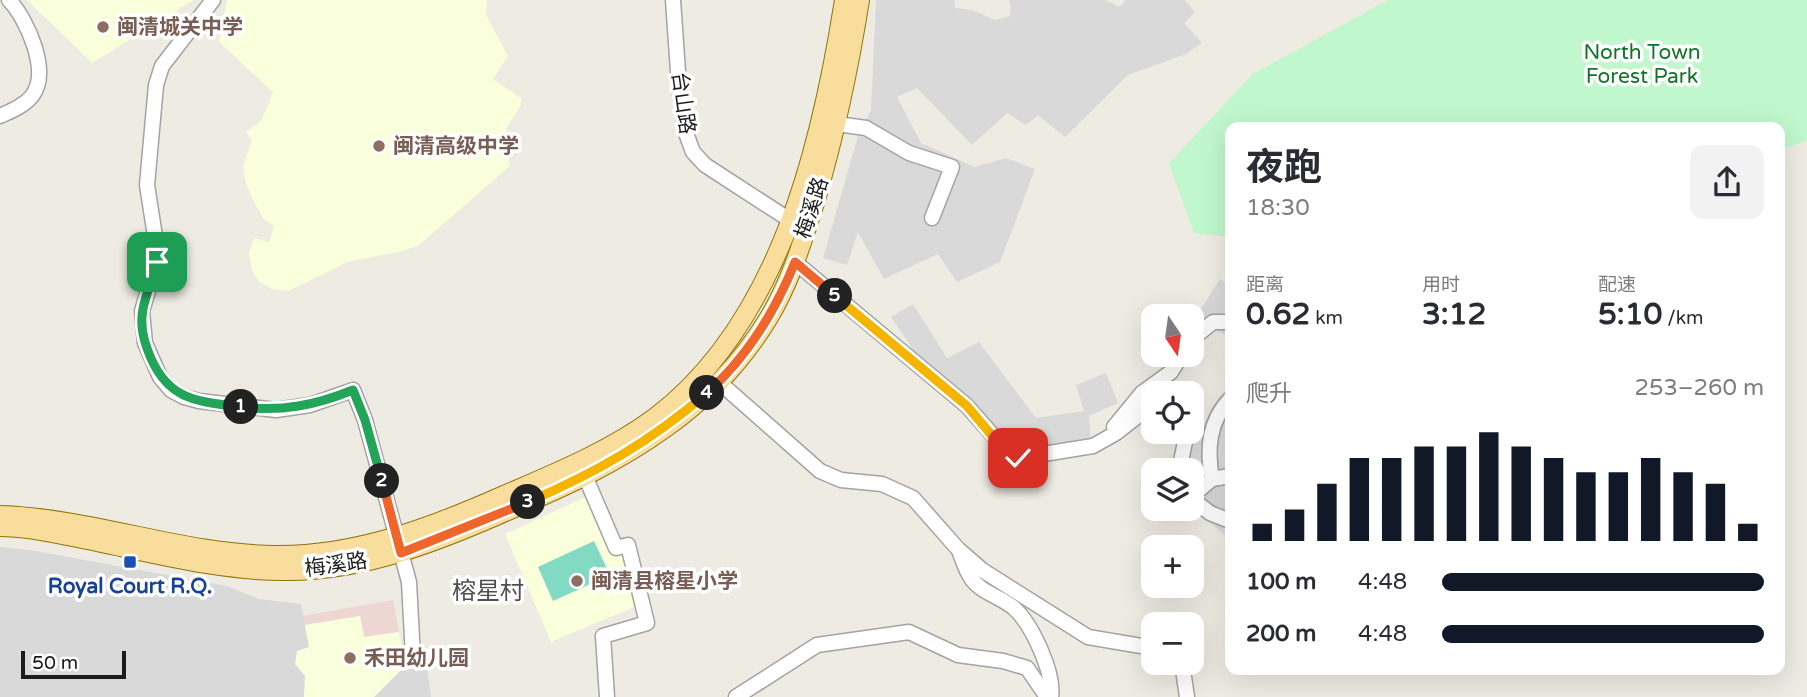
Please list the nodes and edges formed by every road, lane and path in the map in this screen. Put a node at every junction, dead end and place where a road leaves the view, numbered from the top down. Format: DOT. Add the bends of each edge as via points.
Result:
graph roads {
  1 [pos="9,0"];
  2 [pos="213,0"];
  3 [pos="673,0"];
  4 [pos="845,0"];
  5 [pos="860,0"];
  6 [pos="0,116"];
  7 [pos="837,124"];
  8 [pos="932,218"];
  9 [pos="789,220"];
  10 [pos="806,231"];
  11 [pos="795,262"];
  12 [pos="1225,322"];
  13 [pos="1204,329"];
  14 [pos="1174,368"];
  15 [pos="719,382"];
  16 [pos="1225,406"];
  17 [pos="1141,413"];
  18 [pos="1105,440"];
  19 [pos="585,476"];
  20 [pos="1225,477"];
  21 [pos="1212,479"];
  22 [pos="1204,486"];
  23 [pos="1204,508"];
  24 [pos="0,515"];
  25 [pos="1225,519"];
  26 [pos="0,527"];
  27 [pos="399,544"];
  28 [pos="958,549"];
  29 [pos="1141,646"];
  30 [pos="413,657"];
  31 [pos="1184,675"];
  32 [pos="607,697"];
  33 [pos="736,697"];
  34 [pos="1049,697"];
  35 [pos="1187,697"];
  1 -- 6 [label="street" via="30,34 38,76 32,96"];
  2 -- 27 [label="street" via="162,66 156,85 147,185 157,262 142,311 145,343 171,390 199,401 276,410 310,405 353,390"];
  3 -- 9 [label="street, 台山路" via="678,86 689,144 705,164"];
  4 -- 9 [label="main road, 梅溪路" via="815,141"];
  5 -- 7 [label="main road, 梅溪路"];
  7 -- 8 [label="street" via="866,128 909,153 952,167"];
  7 -- 10 [label="main road, 梅溪路"];
  9 -- 10 [label="street, 台山路"];
  9 -- 27 [label="main road, 梅溪路" via="759,290 727,344 702,375 653,418 585,459"];
  10 -- 11 [label="main road, 梅溪路"];
  11 -- 15 [label="main road, 梅溪路" via="767,320"];
  11 -- 18 [label="street" via="967,406 1011,456 1087,449"];
  12 -- 13 [label="street" via="1213,322"];
  14 -- 18 [label="street" via="1142,393"];
  15 -- 19 [label="main road, 梅溪路" via="668,426"];
  15 -- 28 [label="street" via="820,471 841,480 882,484 913,498"];
  16 -- 21 [label="street" via="1209,441"];
  17 -- 18 [label="street"];
  19 -- 27 [label="main road, 梅溪路" via="498,516"];
  19 -- 32 [label="street" via="615,548 628,545 647,623 603,636"];
  20 -- 21 [label="street"];
  21 -- 22 [label="street"];
  23 -- 25 [label="street"];
  24 -- 27 [label="main road, 梅溪路" via="75,522 245,554 307,554"];
  26 -- 27 [label="main road, 梅溪路" via="263,571 321,569"];
  27 -- 30 [label="street" via="411,595"];
  28 -- 29 [label="street" via="982,570 1088,637"];
  28 -- 34 [label="street" via="971,578 1024,619 1049,667 1053,687"];
  31 -- 35 [label="street"];
  33 -- 34 [label="street" via="817,645 909,632 958,655 1027,668"];
}
